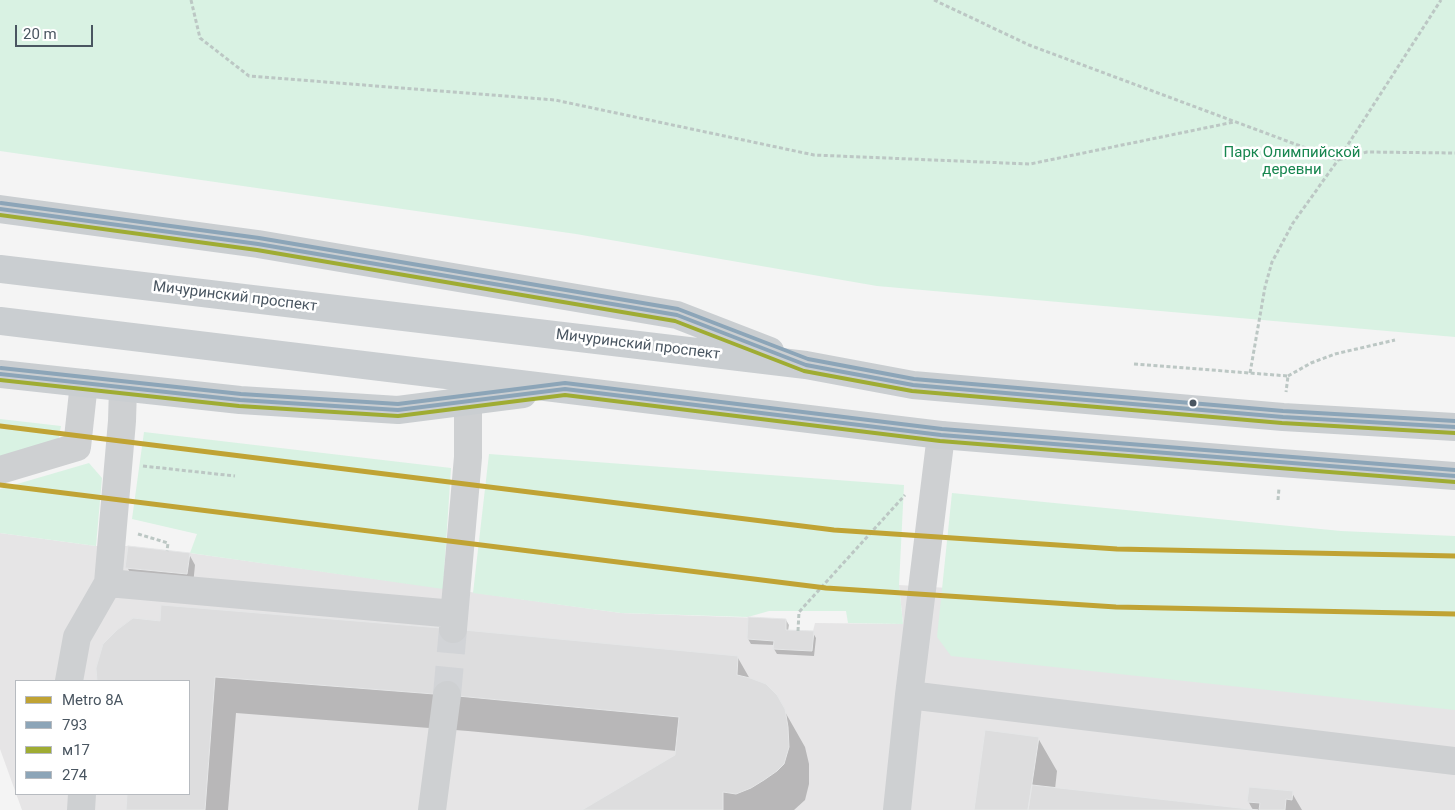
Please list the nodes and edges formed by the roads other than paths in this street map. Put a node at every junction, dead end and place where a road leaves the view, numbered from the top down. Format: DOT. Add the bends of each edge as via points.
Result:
graph roads {
  1 [pos="0,209"];
  2 [pos="0,269"];
  3 [pos="0,321"];
  4 [pos="806,366"];
  5 [pos="0,374"];
  6 [pos="84,383"];
  7 [pos="123,388"];
  8 [pos="565,389"];
  9 [pos="468,401"];
  10 [pos="1455,427"];
  11 [pos="941,435"];
  12 [pos="0,470"];
  13 [pos="1455,476"];
  14 [pos="108,583"];
  15 [pos="69,680"];
  16 [pos="447,695"];
  17 [pos="909,695"];
  18 [pos="1455,760"];
  19 [pos="82,795"];
  20 [pos="81,810"];
  21 [pos="432,810"];
  22 [pos="897,810"];
  1 -- 4 [label="main road" via="258,244 677,315"];
  2 -- 4 [label="main road, Мичуринский проспект"];
  3 -- 8 [label="main road"];
  4 -- 10 [label="main road, Мичуринский проспект" via="912,384 1283,417"];
  5 -- 6 [label="main road"];
  6 -- 7 [label="main road"];
  6 -- 12 [label="lane" via="77,447"];
  7 -- 9 [label="main road" via="240,400 398,410"];
  7 -- 14 [label="lane"];
  8 -- 9 [label="main road"];
  8 -- 11 [label="main road"];
  9 -- 14 [label="lane" via="468,457 453,622"];
  11 -- 13 [label="main road"];
  11 -- 17 [label="lane"];
  14 -- 15 [label="lane" via="77,636"];
  16 -- 21 [label="lane"];
  17 -- 18 [label="lane"];
  17 -- 22 [label="lane"];
  19 -- 20 [label="lane"];
}
